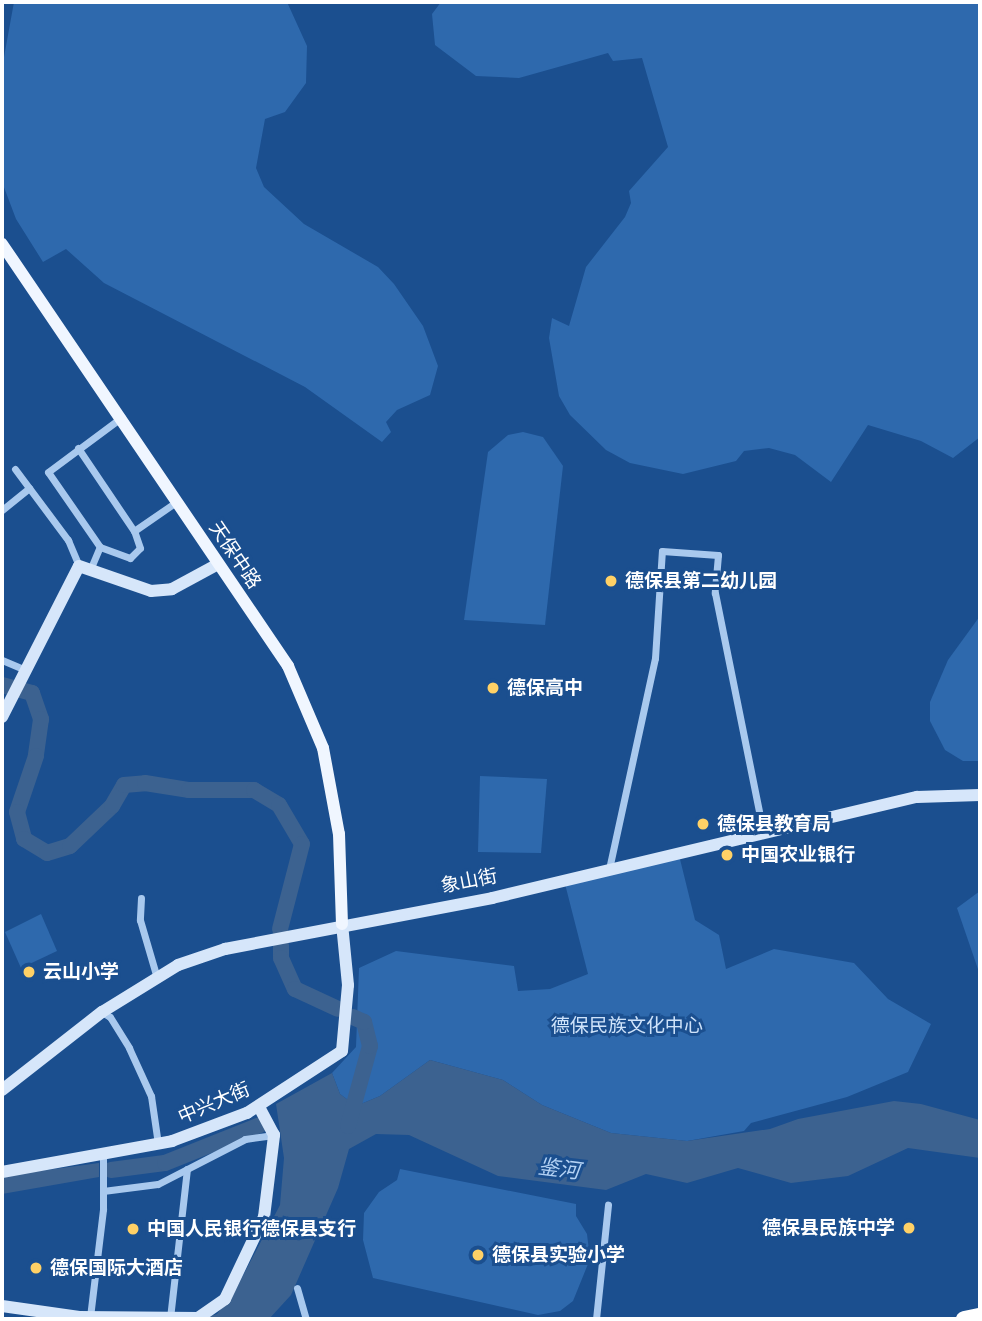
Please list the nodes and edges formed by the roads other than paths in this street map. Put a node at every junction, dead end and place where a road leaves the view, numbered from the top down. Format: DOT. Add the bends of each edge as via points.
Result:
graph roads {
  1 [pos="2,244"];
  2 [pos="122,418"];
  3 [pos="78,448"];
  4 [pos="15,469"];
  5 [pos="29,488"];
  6 [pos="176,502"];
  7 [pos="2,510"];
  8 [pos="134,531"];
  9 [pos="100,547"];
  10 [pos="218,564"];
  11 [pos="85,568"];
  12 [pos="2,660"];
  13 [pos="25,670"];
  14 [pos="2,717"];
  15 [pos="980,795"];
  16 [pos="763,831"];
  17 [pos="609,869"];
  18 [pos="141,898"];
  19 [pos="342,924"];
  20 [pos="157,978"];
  21 [pos="102,1012"];
  22 [pos="2,1089"];
  23 [pos="259,1107"];
  24 [pos="274,1135"];
  25 [pos="158,1144"];
  26 [pos="103,1155"];
  27 [pos="187,1169"];
  28 [pos="2,1172"];
  29 [pos="103,1191"];
  30 [pos="608,1205"];
  31 [pos="297,1288"];
  32 [pos="2,1306"];
  33 [pos="980,1316"];
  34 [pos="90,1317"];
  35 [pos="170,1318"];
  36 [pos="306,1319"];
  37 [pos="596,1319"];
  38 [pos="964,1319"];
  1 -- 2 [label="main road, 天保中路"];
  2 -- 3 [label="street"];
  2 -- 6 [label="main road, 天保中路"];
  3 -- 8 [label="street"];
  3 -- 9 [label="street" via="48,472"];
  4 -- 5 [label="street"];
  5 -- 7 [label="street"];
  5 -- 11 [label="street"];
  6 -- 8 [label="street"];
  6 -- 10 [label="main road, 天保中路"];
  8 -- 9 [label="street" via="140,548 130,558"];
  9 -- 11 [label="street"];
  10 -- 11 [label="street" via="173,589 151,591"];
  10 -- 19 [label="main road, 天保中路" via="288,666 323,748 339,834"];
  11 -- 13 [label="street"];
  12 -- 13 [label="street"];
  13 -- 14 [label="street"];
  15 -- 16 [label="street, 象山街" via="917,797"];
  16 -- 17 [label="street, 象山街"];
  16 -- 17 [label="street" via="715,593 718,555 662,551 655,658"];
  17 -- 19 [label="street, 象山街" via="492,898"];
  18 -- 20 [label="street" via="140,920"];
  19 -- 20 [label="street, 象山街" via="225,949 178,965"];
  19 -- 23 [label="street, 中兴大街" via="348,985 342,1051"];
  20 -- 21 [label="street, 象山街"];
  21 -- 22 [label="street, 象山街"];
  21 -- 25 [label="street" via="110,1017 128,1048 150,1096"];
  23 -- 24 [label="street"];
  23 -- 25 [label="street, 中兴大街"];
  24 -- 27 [label="street" via="245,1139"];
  24 -- 35 [label="street" via="264,1217 225,1299 198,1318"];
  25 -- 26 [label="street, 中兴大街"];
  26 -- 28 [label="street, 中兴大街"];
  26 -- 29 [label="street"];
  27 -- 29 [label="street" via="158,1184"];
  27 -- 35 [label="street"];
  29 -- 34 [label="street"];
  30 -- 37 [label="street"];
  31 -- 36 [label="street"];
  32 -- 34 [label="street"];
  33 -- 38 [label="highway"];
  34 -- 35 [label="street"];
}
